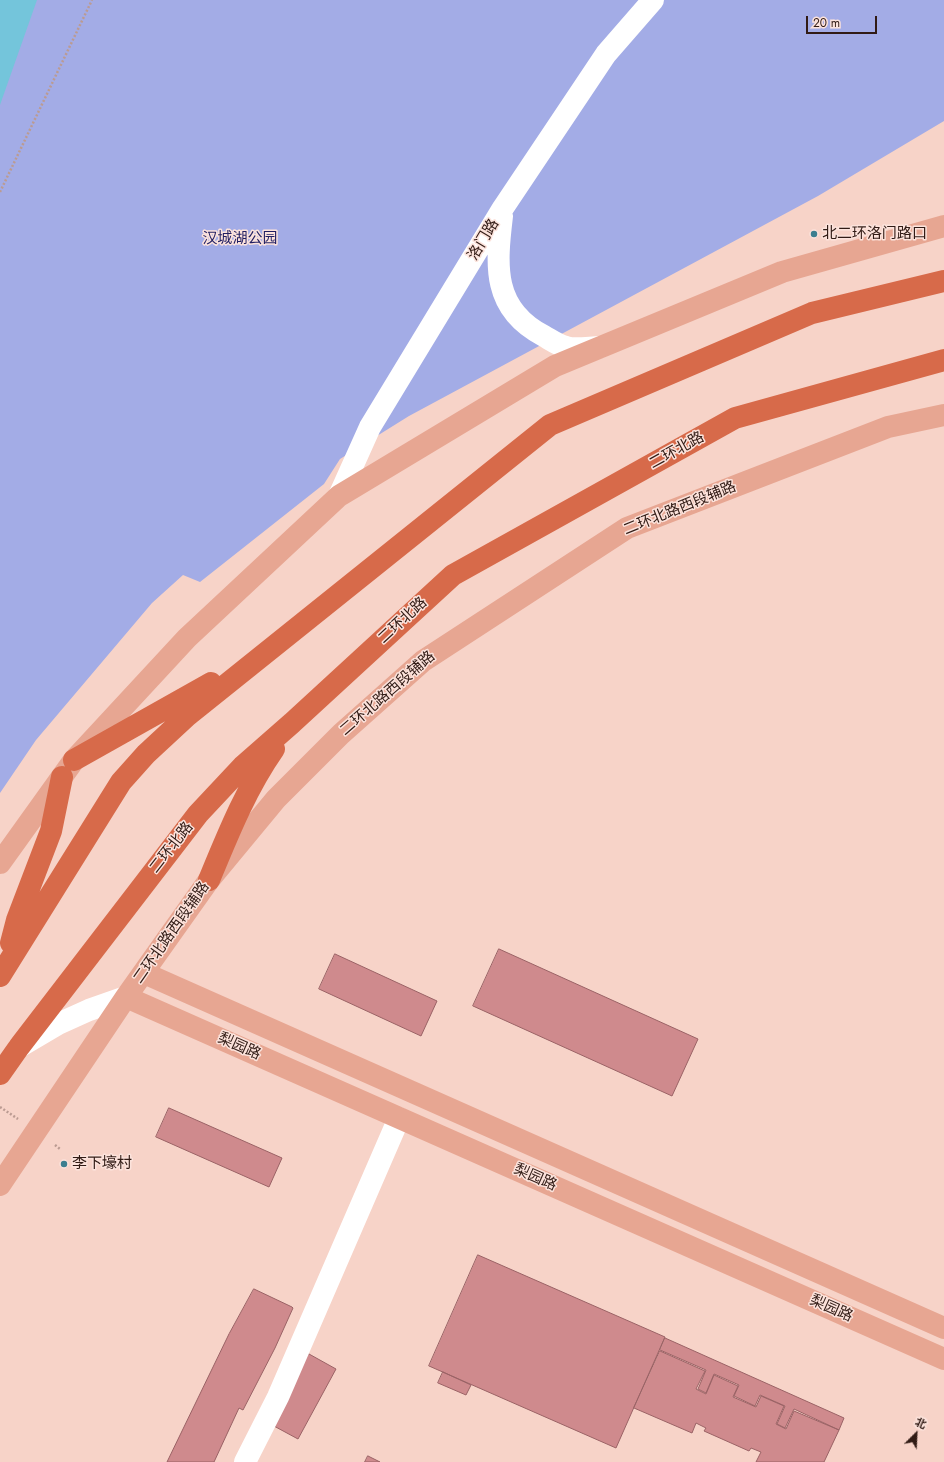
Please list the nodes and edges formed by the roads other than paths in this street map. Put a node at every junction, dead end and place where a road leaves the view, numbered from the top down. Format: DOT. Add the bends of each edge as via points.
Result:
graph roads {
  1 [pos="653,0"];
  2 [pos="503,208"];
  3 [pos="944,226"];
  4 [pos="944,281"];
  5 [pos="600,347"];
  6 [pos="944,360"];
  7 [pos="944,415"];
  8 [pos="339,496"];
  9 [pos="262,654"];
  10 [pos="292,723"];
  11 [pos="68,768"];
  12 [pos="0,863"];
  13 [pos="209,880"];
  14 [pos="144,973"];
  15 [pos="1,974"];
  16 [pos="126,997"];
  17 [pos="19,1047"];
  18 [pos="0,1074"];
  19 [pos="399,1118"];
  20 [pos="0,1185"];
  21 [pos="944,1328"];
  22 [pos="944,1359"];
  23 [pos="245,1462"];
  1 -- 2 [label="street, 洛门路" via="606,54"];
  2 -- 5 [label="street" via="498,246 500,280 508,302 520,320 536,332 567,348"];
  2 -- 8 [label="street, 洛门路" via="370,427"];
  3 -- 5 [label="main road" via="782,272"];
  4 -- 9 [label="highway" via="812,313 550,425"];
  5 -- 8 [label="main road" via="555,366"];
  6 -- 10 [label="highway, 二环北路" via="735,418 474,563 453,575"];
  7 -- 13 [label="main road, 二环北路西段辅路" via="888,427 627,528 423,661 341,734 276,799"];
  8 -- 11 [label="main road" via="187,638"];
  9 -- 11 [label="highway"];
  9 -- 15 [label="highway" via="187,716 146,754 121,782"];
  10 -- 13 [label="highway" via="251,785"];
  10 -- 17 [label="highway, 二环北路" via="243,766 198,814"];
  11 -- 12 [label="main road"];
  11 -- 15 [label="highway" via="51,831 17,920"];
  13 -- 14 [label="main road, 二环北路西段辅路"];
  14 -- 16 [label="main road, 二环北路西段辅路"];
  14 -- 21 [label="main road, 梨园路"];
  16 -- 17 [label="street" via="58,1024"];
  16 -- 19 [label="main road, 梨园路"];
  16 -- 20 [label="main road, 二环北路西段辅路"];
  17 -- 18 [label="highway, 二环北路"];
  19 -- 22 [label="main road, 梨园路"];
  19 -- 23 [label="street" via="278,1397"];
}
